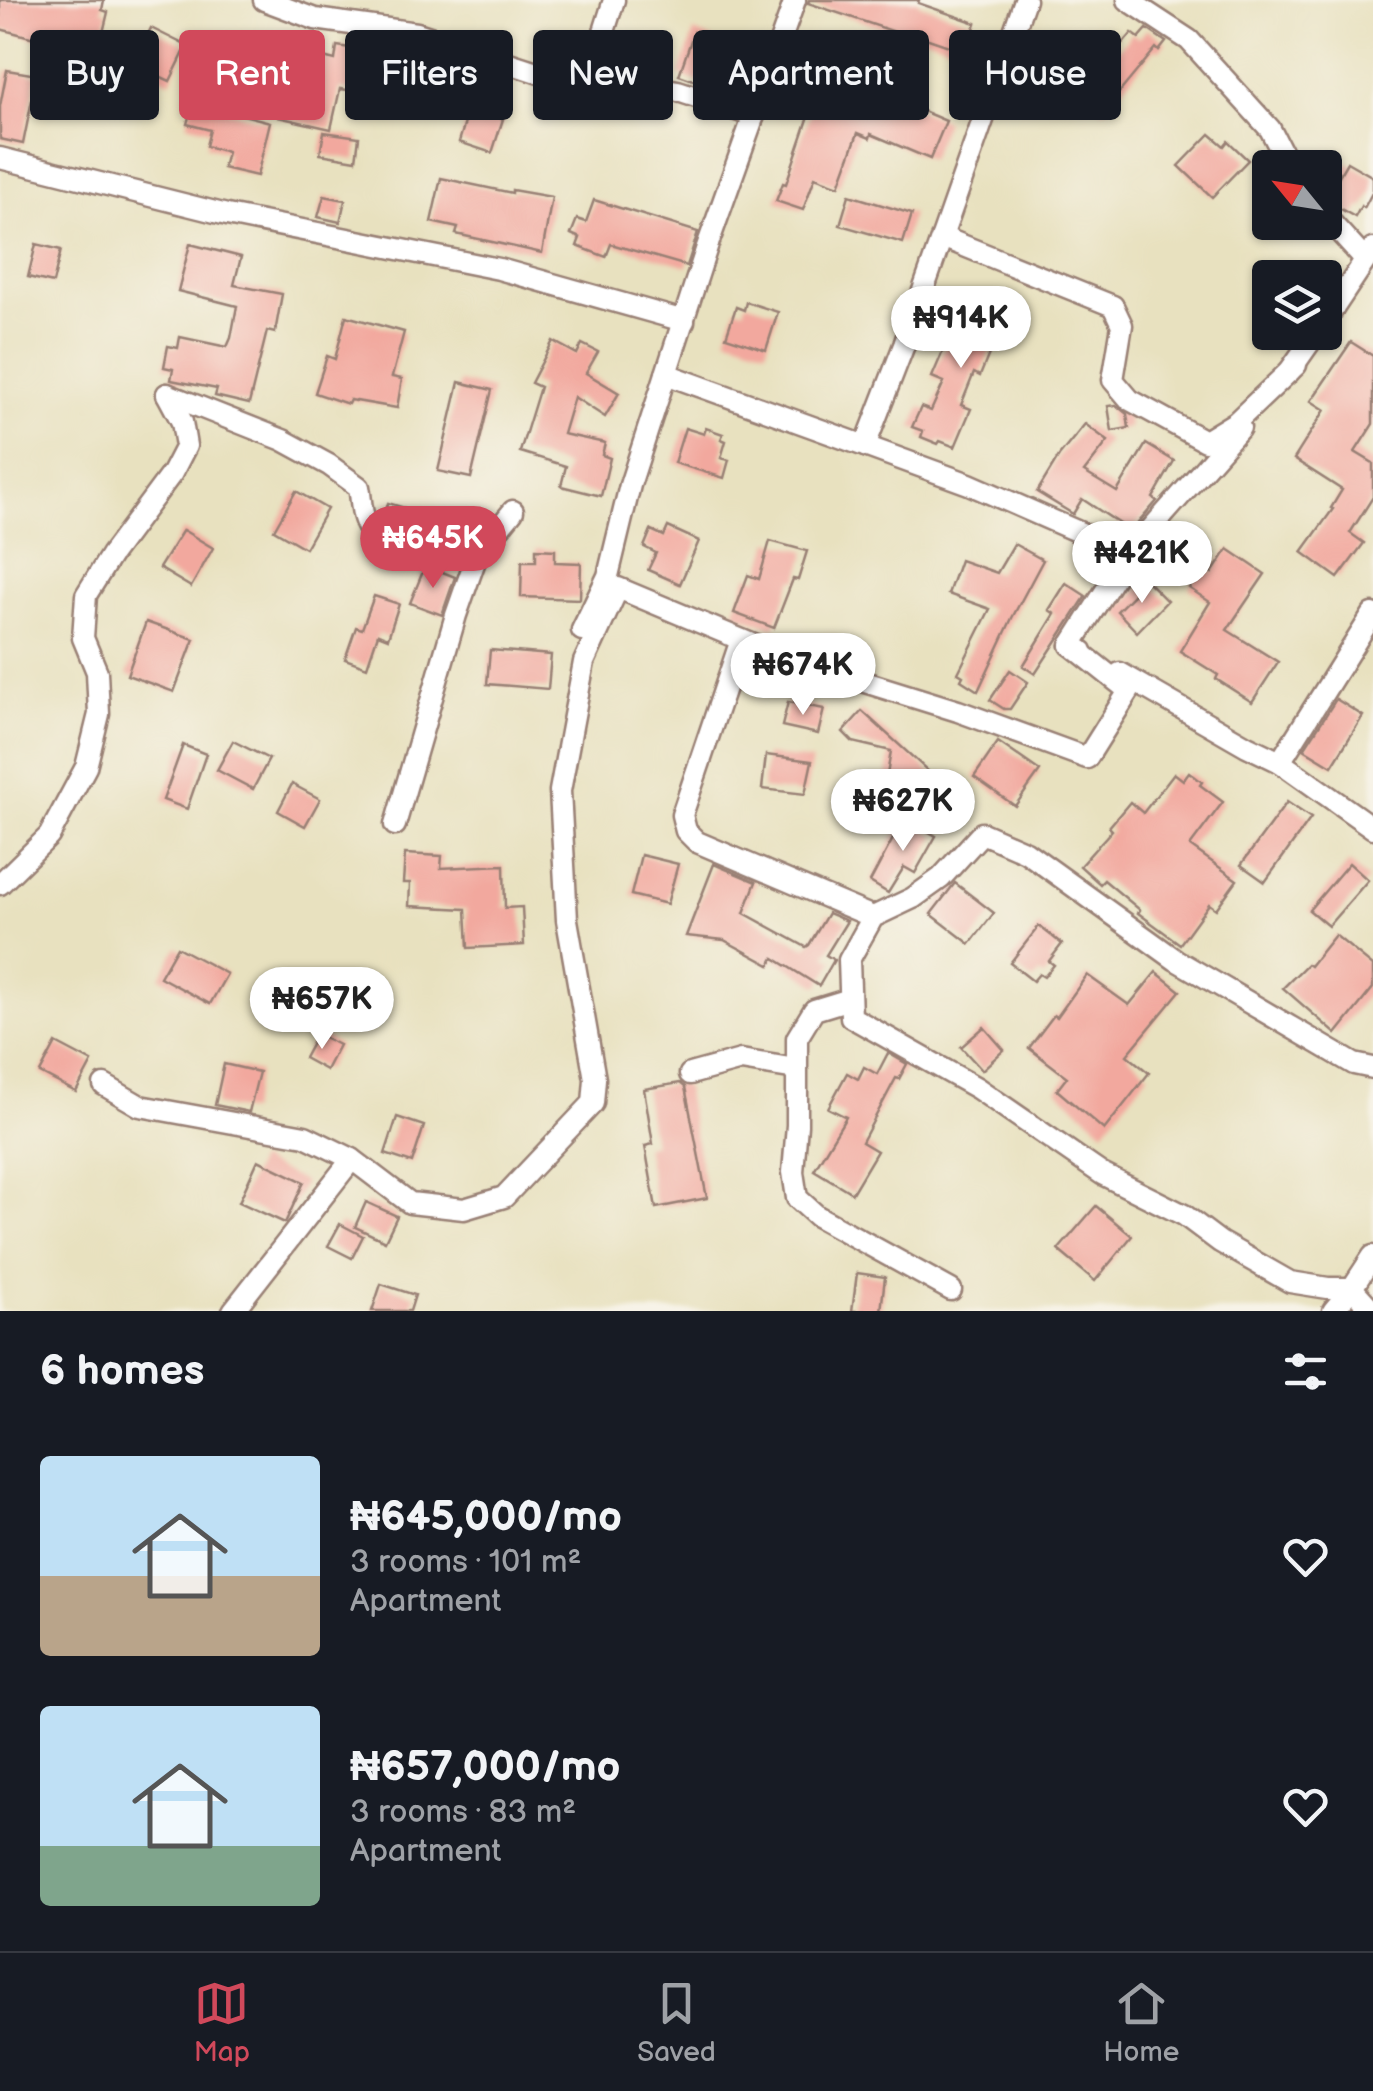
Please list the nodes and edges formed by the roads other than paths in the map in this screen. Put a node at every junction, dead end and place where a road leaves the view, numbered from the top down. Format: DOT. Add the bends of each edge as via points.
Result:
graph roads {
  1 [pos="264,0"];
  2 [pos="614,0"];
  3 [pos="795,0"];
  4 [pos="1025,0"];
  5 [pos="1128,0"];
  6 [pos="605,30"];
  7 [pos="784,30"];
  8 [pos="533,70"];
  9 [pos="753,120"];
  10 [pos="1281,150"];
  11 [pos="0,158"];
  12 [pos="1342,231"];
  13 [pos="942,237"];
  14 [pos="1369,255"];
  15 [pos="1342,296"];
  16 [pos="684,321"];
  17 [pos="1306,350"];
  18 [pos="1296,365"];
  19 [pos="666,374"];
  20 [pos="864,446"];
  21 [pos="513,512"];
  22 [pos="1129,554"];
  23 [pos="476,555"];
  24 [pos="1373,614"];
  25 [pos="582,630"];
  26 [pos="741,640"];
  27 [pos="1072,645"];
  28 [pos="1280,762"];
  29 [pos="395,825"];
  30 [pos="1373,828"];
  31 [pos="0,884"];
  32 [pos="872,917"];
  33 [pos="850,999"];
  34 [pos="1373,1068"];
  35 [pos="796,1069"];
  36 [pos="690,1074"];
  37 [pos="104,1085"];
  38 [pos="352,1159"];
  39 [pos="1373,1256"];
  40 [pos="1352,1288"];
  41 [pos="951,1290"];
  42 [pos="232,1311"];
  43 [pos="1333,1311"];
  44 [pos="1373,1311"];
  1 -- 8 [label="street" via="316,18 417,32"];
  2 -- 6 [label="street"];
  3 -- 7 [label="street"];
  4 -- 13 [label="street"];
  5 -- 10 [label="street" via="1188,40 1270,129"];
  9 -- 16 [label="street"];
  11 -- 16 [label="street" via="226,216 499,269"];
  12 -- 14 [label="street"];
  13 -- 18 [label="street" via="1113,306 1122,325 1113,380 1130,400 1205,441 1236,422"];
  13 -- 20 [label="street"];
  14 -- 15 [label="street"];
  16 -- 19 [label="street"];
  17 -- 18 [label="street"];
  18 -- 22 [label="street"];
  19 -- 20 [label="street"];
  19 -- 25 [label="street" via="608,576"];
  20 -- 22 [label="street"];
  21 -- 23 [label="street"];
  22 -- 27 [label="street"];
  23 -- 29 [label="street"];
  23 -- 31 [label="street" via="408,555 378,541 364,522 359,487 344,476 282,440 166,394 186,446 86,595 83,638 97,672 99,714 86,766 50,836"];
  24 -- 28 [label="street"];
  26 -- 27 [label="street" via="1087,758 1129,691"];
  26 -- 32 [label="street" via="682,815 686,831 697,842"];
  26 -- 38 [label="street" via="618,588 584,662 560,792 567,920 595,1079 593,1103 504,1197 464,1209 410,1203"];
  27 -- 28 [label="street"];
  28 -- 30 [label="street"];
  32 -- 33 [label="street" via="849,960"];
  32 -- 34 [label="street" via="941,878 982,833 1026,852 1176,960 1354,1064"];
  33 -- 35 [label="street" via="814,1010 798,1038"];
  33 -- 40 [label="street" via="850,1017 977,1088 1102,1174 1184,1215 1220,1242 1290,1282"];
  35 -- 36 [label="street" via="742,1060"];
  35 -- 41 [label="street" via="798,1198 816,1216"];
  37 -- 38 [label="street" via="140,1106 305,1136"];
  38 -- 42 [label="street"];
  39 -- 40 [label="street"];
  40 -- 43 [label="street"];
  40 -- 44 [label="street"];
}
